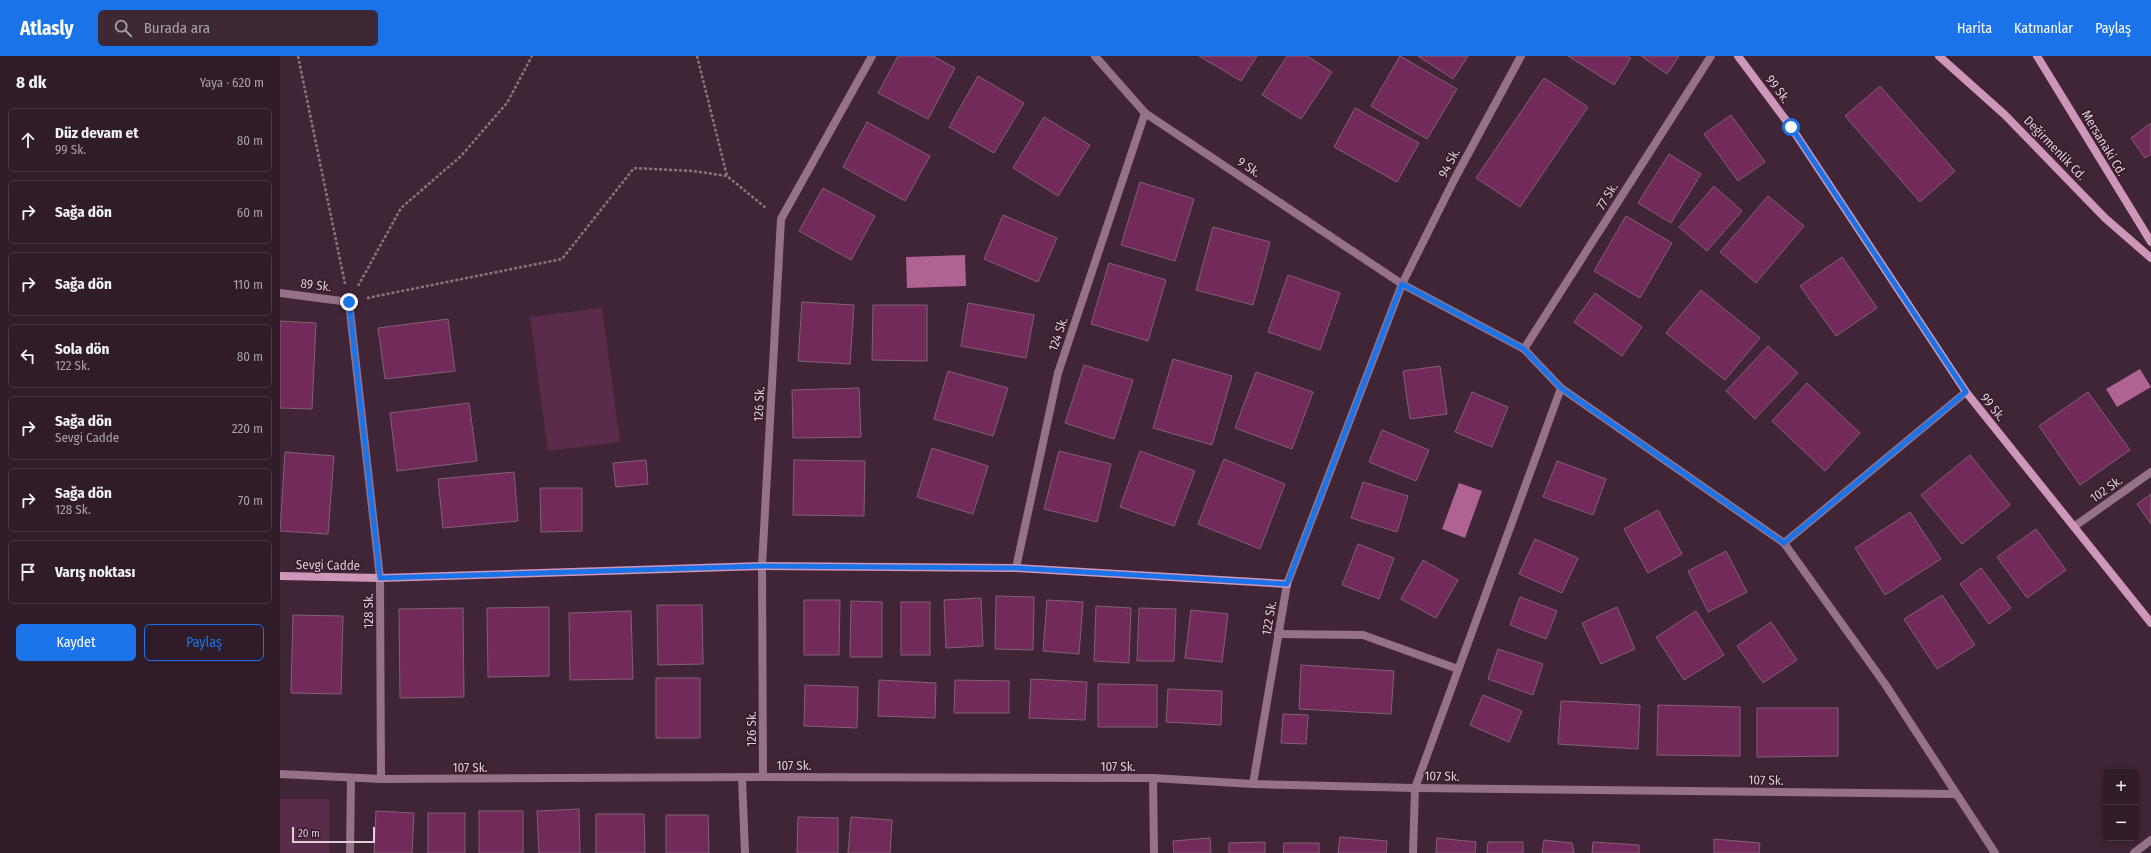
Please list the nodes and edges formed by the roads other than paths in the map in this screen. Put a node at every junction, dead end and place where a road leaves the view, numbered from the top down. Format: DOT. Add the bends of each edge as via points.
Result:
graph roads {
  1 [pos="872,56"];
  2 [pos="1095,56"];
  3 [pos="1521,56"];
  4 [pos="1711,56"];
  5 [pos="1738,56"];
  6 [pos="1939,56"];
  7 [pos="2037,56"];
  8 [pos="1145,113"];
  9 [pos="2151,242"];
  10 [pos="2151,258"];
  11 [pos="1402,284"];
  12 [pos="280,293"];
  13 [pos="349,302"];
  14 [pos="1524,349"];
  15 [pos="1561,388"];
  16 [pos="1966,392"];
  17 [pos="2151,472"];
  18 [pos="2075,526"];
  19 [pos="1784,543"];
  20 [pos="762,566"];
  21 [pos="1016,568"];
  22 [pos="280,576"];
  23 [pos="380,578"];
  24 [pos="1287,584"];
  25 [pos="2151,622"];
  26 [pos="1278,634"];
  27 [pos="1458,669"];
  28 [pos="280,774"];
  29 [pos="763,777"];
  30 [pos="351,778"];
  31 [pos="742,778"];
  32 [pos="1153,778"];
  33 [pos="381,779"];
  34 [pos="1253,784"];
  35 [pos="1415,788"];
  36 [pos="1955,794"];
  37 [pos="2151,840"];
  38 [pos="350,853"];
  39 [pos="745,853"];
  40 [pos="1154,853"];
  41 [pos="1413,853"];
  42 [pos="1994,853"];
  43 [pos="2134,853"];
  1 -- 20 [label="street, 126 Sk." via="781,219"];
  2 -- 8 [label="street, 9 Sk."];
  3 -- 11 [label="street, 94 Sk." via="1454,180"];
  4 -- 14 [label="street, 77 Sk."];
  5 -- 16 [label="street, 99 Sk." via="1791,127"];
  6 -- 10 [label="street, Değirmenlik Cd." via="2005,115 2105,218"];
  7 -- 9 [label="street, Mersanaki Cd."];
  8 -- 11 [label="street, 9 Sk."];
  8 -- 21 [label="street, 124 Sk." via="1058,373"];
  11 -- 14 [label="street, 9 Sk."];
  11 -- 24 [label="street, 122 Sk."];
  12 -- 13 [label="street, 89 Sk."];
  13 -- 23 [label="street, 128 Sk."];
  14 -- 15 [label="street, 9 Sk."];
  15 -- 19 [label="street, 9 Sk."];
  15 -- 27 [label="street"];
  16 -- 18 [label="street, 99 Sk."];
  16 -- 19 [label="street"];
  17 -- 18 [label="street, 102 Sk."];
  18 -- 25 [label="street, 99 Sk."];
  19 -- 36 [label="street, 9 Sk." via="1885,684"];
  20 -- 21 [label="street, Sevgi Cadde"];
  20 -- 23 [label="street, Sevgi Cadde"];
  20 -- 29 [label="street, 126 Sk."];
  21 -- 24 [label="street, Sevgi Cadde"];
  22 -- 23 [label="street, Sevgi Cadde"];
  23 -- 33 [label="street, 128 Sk."];
  24 -- 26 [label="street, 122 Sk."];
  26 -- 27 [label="street" via="1363,635"];
  26 -- 34 [label="street, 122 Sk."];
  27 -- 35 [label="street"];
  28 -- 30 [label="street, 107 Sk."];
  29 -- 31 [label="street, 107 Sk."];
  29 -- 32 [label="street, 107 Sk."];
  30 -- 33 [label="street, 107 Sk."];
  30 -- 38 [label="street"];
  31 -- 33 [label="street, 107 Sk."];
  31 -- 39 [label="street"];
  32 -- 34 [label="street, 107 Sk."];
  32 -- 40 [label="street"];
  34 -- 35 [label="street, 107 Sk."];
  35 -- 36 [label="street, 107 Sk."];
  35 -- 41 [label="street"];
  36 -- 42 [label="street, 9 Sk."];
  37 -- 43 [label="street"];
}
